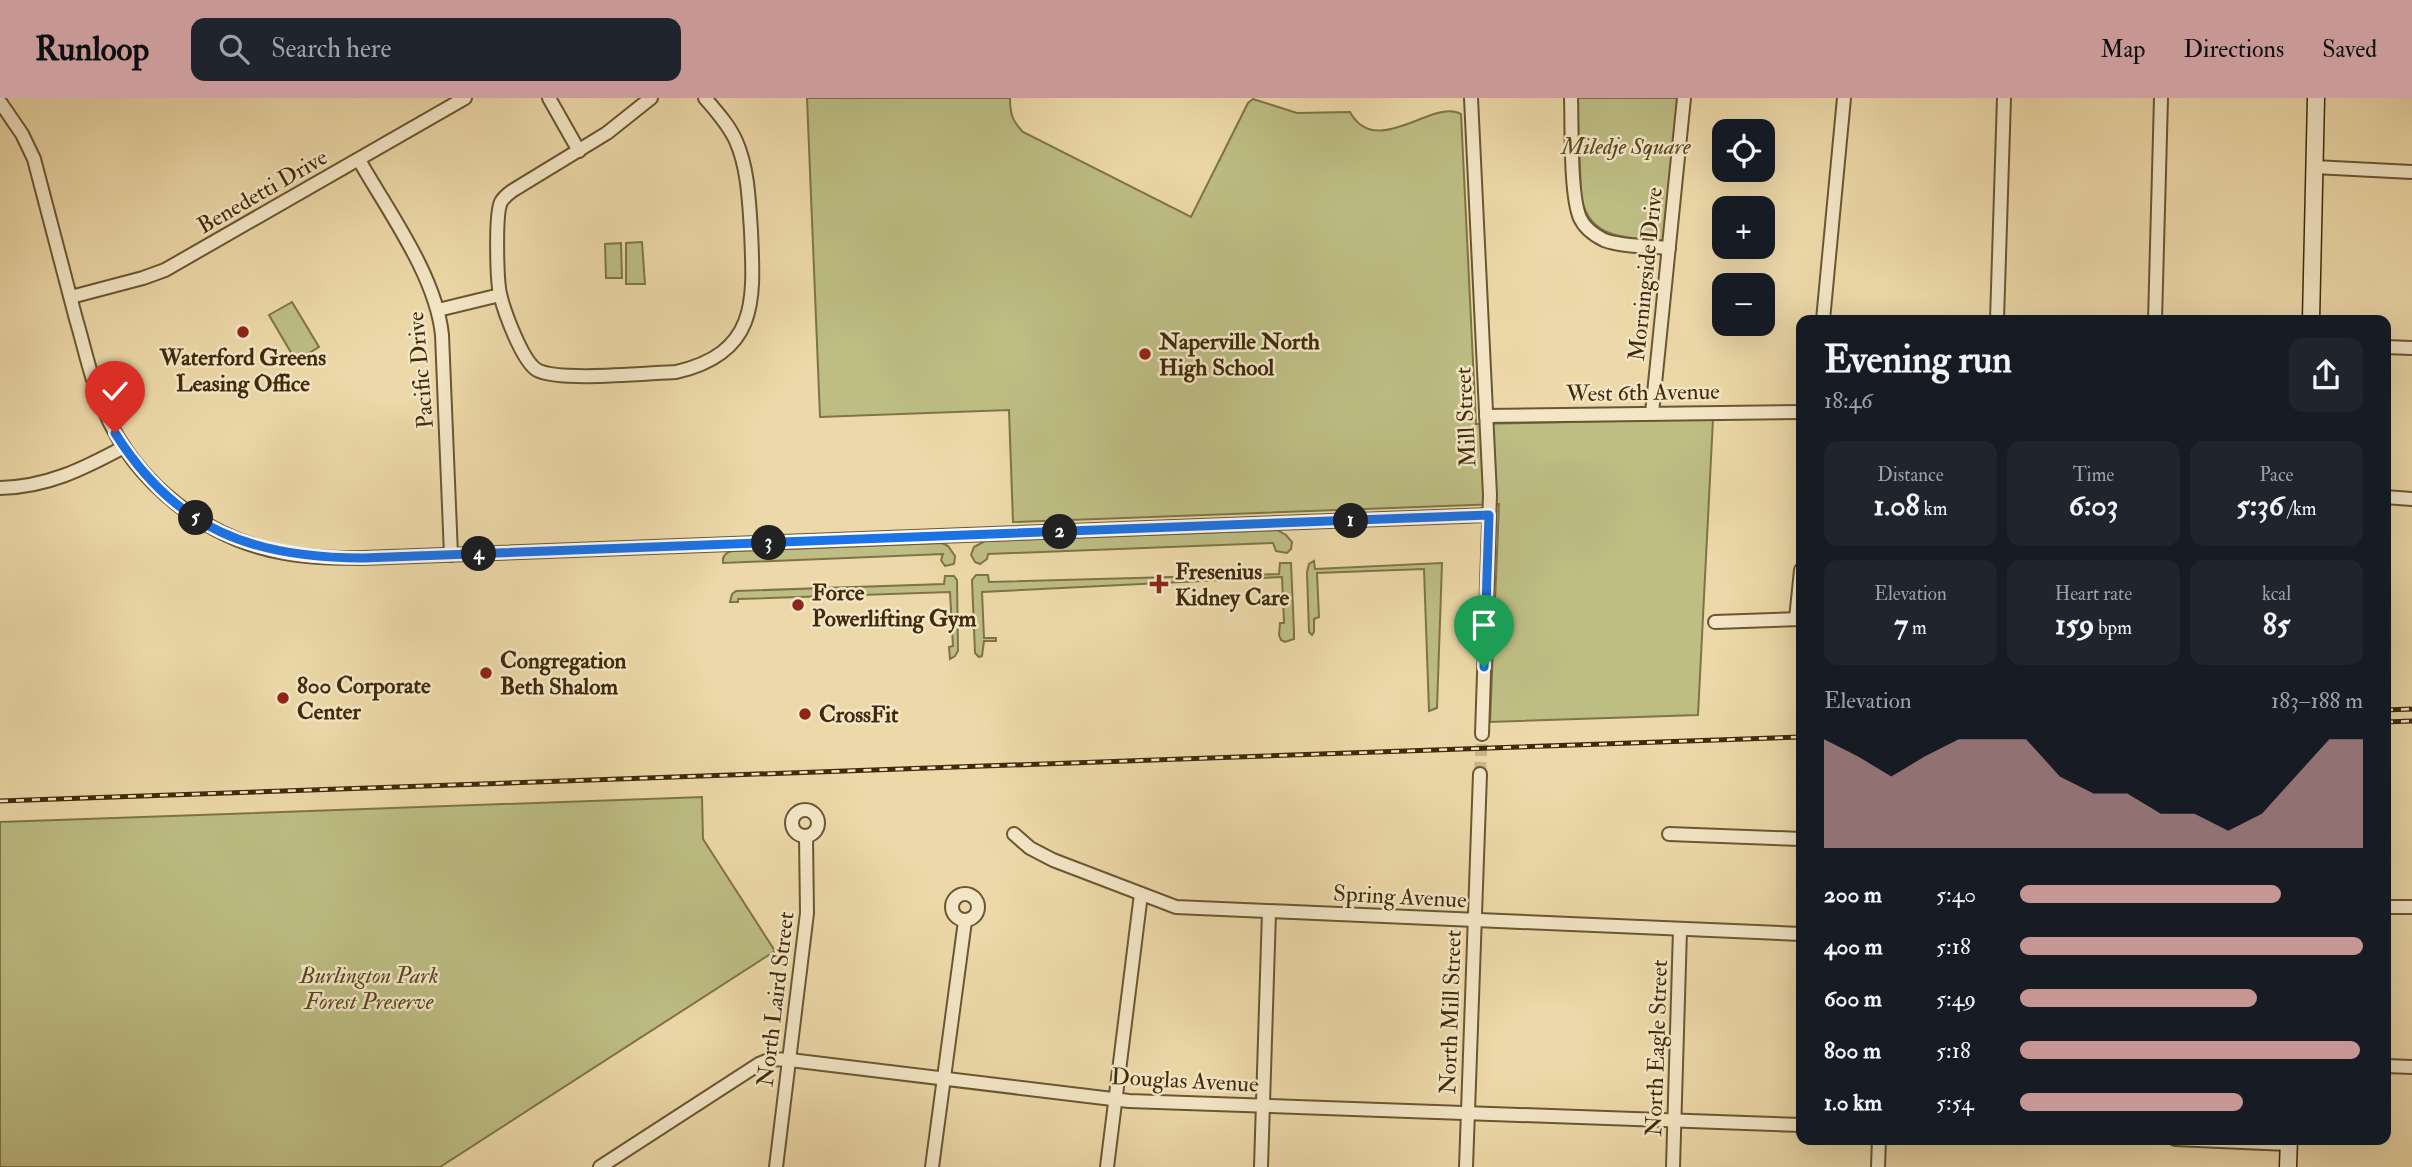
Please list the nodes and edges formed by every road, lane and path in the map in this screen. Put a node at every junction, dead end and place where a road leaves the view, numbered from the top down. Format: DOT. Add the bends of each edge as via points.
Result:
graph roads {
  1 [pos="465,98"];
  2 [pos="549,98"];
  3 [pos="651,98"];
  4 [pos="1471,98"];
  5 [pos="1571,98"];
  6 [pos="1684,98"];
  7 [pos="1844,98"];
  8 [pos="2004,98"];
  9 [pos="2161,98"];
  10 [pos="2316,98"];
  11 [pos="711,100"];
  12 [pos="0,102"];
  13 [pos="579,151"];
  14 [pos="359,160"];
  15 [pos="2314,167"];
  16 [pos="2412,172"];
  17 [pos="1669,248"];
  18 [pos="500,295"];
  19 [pos="71,297"];
  20 [pos="438,310"];
  21 [pos="1824,315"];
  22 [pos="1997,315"];
  23 [pos="2155,315"];
  24 [pos="2311,315"];
  25 [pos="2391,347"];
  26 [pos="2412,348"];
  27 [pos="1796,412"];
  28 [pos="1652,413"];
  29 [pos="1486,416"];
  30 [pos="124,447"];
  31 [pos="0,488"];
  32 [pos="2391,497"];
  33 [pos="2412,499"];
  34 [pos="1489,515"];
  35 [pos="451,555"];
  36 [pos="1796,619"];
  37 [pos="1715,622"];
  38 [pos="1482,734"];
  39 [pos="1480,775"];
  40 [pos="1014,834"];
  41 [pos="1669,834"];
  42 [pos="806,836"];
  43 [pos="1796,839"];
  44 [pos="1141,894"];
  45 [pos="2391,907"];
  46 [pos="2412,908"];
  47 [pos="1269,912"];
  48 [pos="965,920"];
  49 [pos="1474,920"];
  50 [pos="1680,930"];
  51 [pos="1796,934"];
  52 [pos="790,1060"];
  53 [pos="2391,1066"];
  54 [pos="2412,1067"];
  55 [pos="944,1079"];
  56 [pos="1116,1099"];
  57 [pos="1263,1105"];
  58 [pos="1468,1112"];
  59 [pos="1675,1120"];
  60 [pos="1796,1125"];
  61 [pos="1879,1145"];
  62 [pos="2289,1145"];
  63 [pos="600,1167"];
  64 [pos="776,1167"];
  65 [pos="932,1167"];
  66 [pos="1107,1167"];
  67 [pos="1261,1167"];
  68 [pos="1466,1167"];
  69 [pos="1673,1167"];
  70 [pos="1878,1167"];
  71 [pos="2288,1167"];
  1 -- 14 [label="street, Benedetti Drive"];
  2 -- 13 [label="street"];
  3 -- 13 [label="street"];
  4 -- 29 [label="street, Mill Street"];
  5 -- 17 [label="street" via="1576,196 1584,225 1611,242"];
  6 -- 17 [label="street, Morningside Drive"];
  7 -- 21 [label="street"];
  8 -- 22 [label="street"];
  9 -- 23 [label="street"];
  10 -- 15 [label="main road"];
  11 -- 18 [label="street" via="736,142 746,177 754,288 749,316 724,350 676,372 547,373 526,359"];
  12 -- 19 [label="street" via="34,159"];
  13 -- 18 [label="street" via="501,202"];
  14 -- 19 [label="street, Benedetti Drive" via="166,270"];
  14 -- 20 [label="street, Pacific Drive" via="422,270"];
  15 -- 16 [label="street"];
  15 -- 24 [label="main road"];
  17 -- 28 [label="street, Morningside Drive"];
  18 -- 20 [label="street"];
  19 -- 30 [label="street" via="96,391"];
  20 -- 35 [label="street, Pacific Drive"];
  25 -- 26 [label="street"];
  27 -- 28 [label="street, West 6th Avenue"];
  28 -- 29 [label="street, West 6th Avenue"];
  29 -- 34 [label="street, Mill Street"];
  30 -- 31 [label="street" via="64,477"];
  30 -- 35 [label="street" via="158,487 189,513 209,527 258,547 307,557"];
  32 -- 33 [label="street"];
  34 -- 35 [label="street"];
  34 -- 38 [label="street, Mill Street"];
  36 -- 37 [label="street"];
  39 -- 49 [label="street, North Mill Street"];
  40 -- 44 [label="street, Spring Avenue" via="1053,860"];
  41 -- 43 [label="street"];
  42 -- 52 [label="street, North Laird Street" via="807,913"];
  44 -- 47 [label="street, Spring Avenue" via="1176,907"];
  44 -- 56 [label="street"];
  45 -- 46 [label="street"];
  47 -- 49 [label="street, Spring Avenue"];
  47 -- 57 [label="street"];
  48 -- 55 [label="street"];
  49 -- 50 [label="street, Spring Avenue"];
  49 -- 58 [label="street, North Mill Street"];
  50 -- 51 [label="street, Spring Avenue"];
  50 -- 59 [label="street, North Eagle Street"];
  52 -- 55 [label="street, Douglas Avenue"];
  52 -- 63 [label="street, Douglas Avenue" via="759,1064"];
  52 -- 64 [label="street, North Laird Street"];
  53 -- 54 [label="street"];
  55 -- 56 [label="street, Douglas Avenue"];
  55 -- 65 [label="street"];
  56 -- 57 [label="street, Douglas Avenue"];
  56 -- 66 [label="street"];
  57 -- 58 [label="street, Douglas Avenue"];
  57 -- 67 [label="street"];
  58 -- 59 [label="street, Douglas Avenue"];
  58 -- 68 [label="street, North Mill Street"];
  59 -- 60 [label="street, Douglas Avenue"];
  59 -- 69 [label="street, North Eagle Street"];
  61 -- 70 [label="street"];
  62 -- 71 [label="main road"];
}
